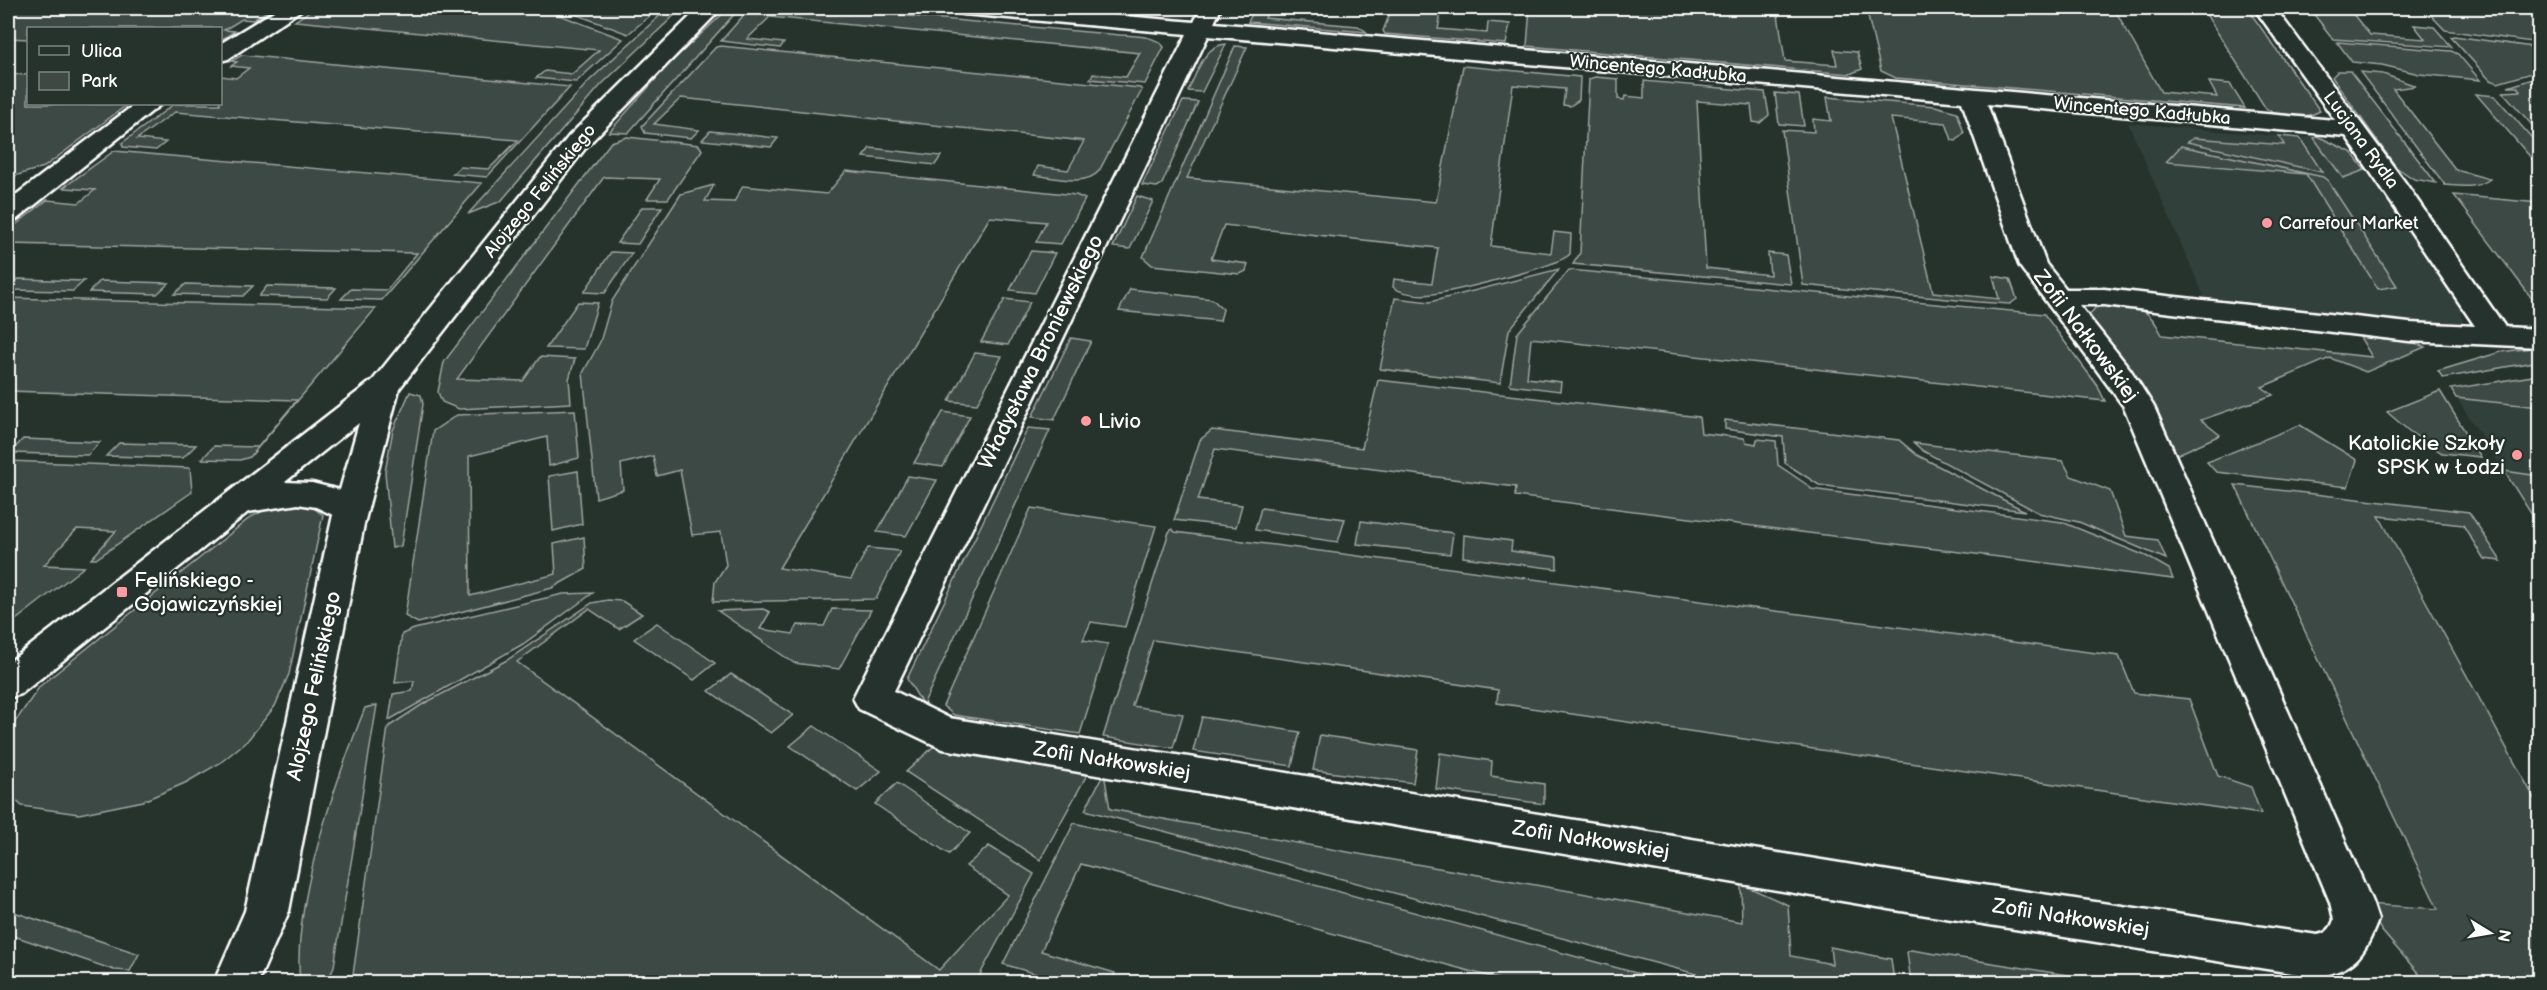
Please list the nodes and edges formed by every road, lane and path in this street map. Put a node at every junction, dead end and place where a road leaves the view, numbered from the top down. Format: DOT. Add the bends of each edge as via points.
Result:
graph roads {
  1 [pos="293,8"];
  2 [pos="711,8"];
  3 [pos="963,8"];
  4 [pos="2265,8"];
  5 [pos="1206,18"];
  6 [pos="222,53"];
  7 [pos="1972,96"];
  8 [pos="148,105"];
  9 [pos="2354,129"];
  10 [pos="8,213"];
  11 [pos="2063,297"];
  12 [pos="2495,334"];
  13 [pos="2540,338"];
  14 [pos="384,387"];
  15 [pos="235,504"];
  16 [pos="351,511"];
  17 [pos="8,683"];
  18 [pos="872,698"];
  19 [pos="236,982"];
  1 -- 6 [label="street"];
  2 -- 14 [label="street, Alojzego Felińskiego" via="578,141"];
  3 -- 5 [label="street, Wincentego Kadłubka"];
  4 -- 9 [label="street, Lucjana Rydla"];
  5 -- 7 [label="street, Wincentego Kadłubka"];
  5 -- 18 [label="street, Władysława Broniewskiego"];
  7 -- 9 [label="street, Wincentego Kadłubka"];
  7 -- 18 [label="street, Zofii Nałkowskiej" via="2033,265 2139,407 2351,902 2356,920 2346,944 2335,953 2317,956 1895,891 943,733"];
  8 -- 10 [label="street"];
  9 -- 12 [label="street, Lucjana Rydla"];
  11 -- 12 [label="street, Zofii Nałkowskiej" via="2104,297 2409,332"];
  12 -- 13 [label="street, Zofii Nałkowskiej"];
  14 -- 15 [label="street, Alojzego Felińskiego"];
  14 -- 16 [label="street, Alojzego Felińskiego"];
  15 -- 16 [label="street" via="305,493 325,495"];
  15 -- 17 [label="street, Alojzego Felińskiego"];
  16 -- 19 [label="street, Alojzego Felińskiego" via="267,911"];
}
